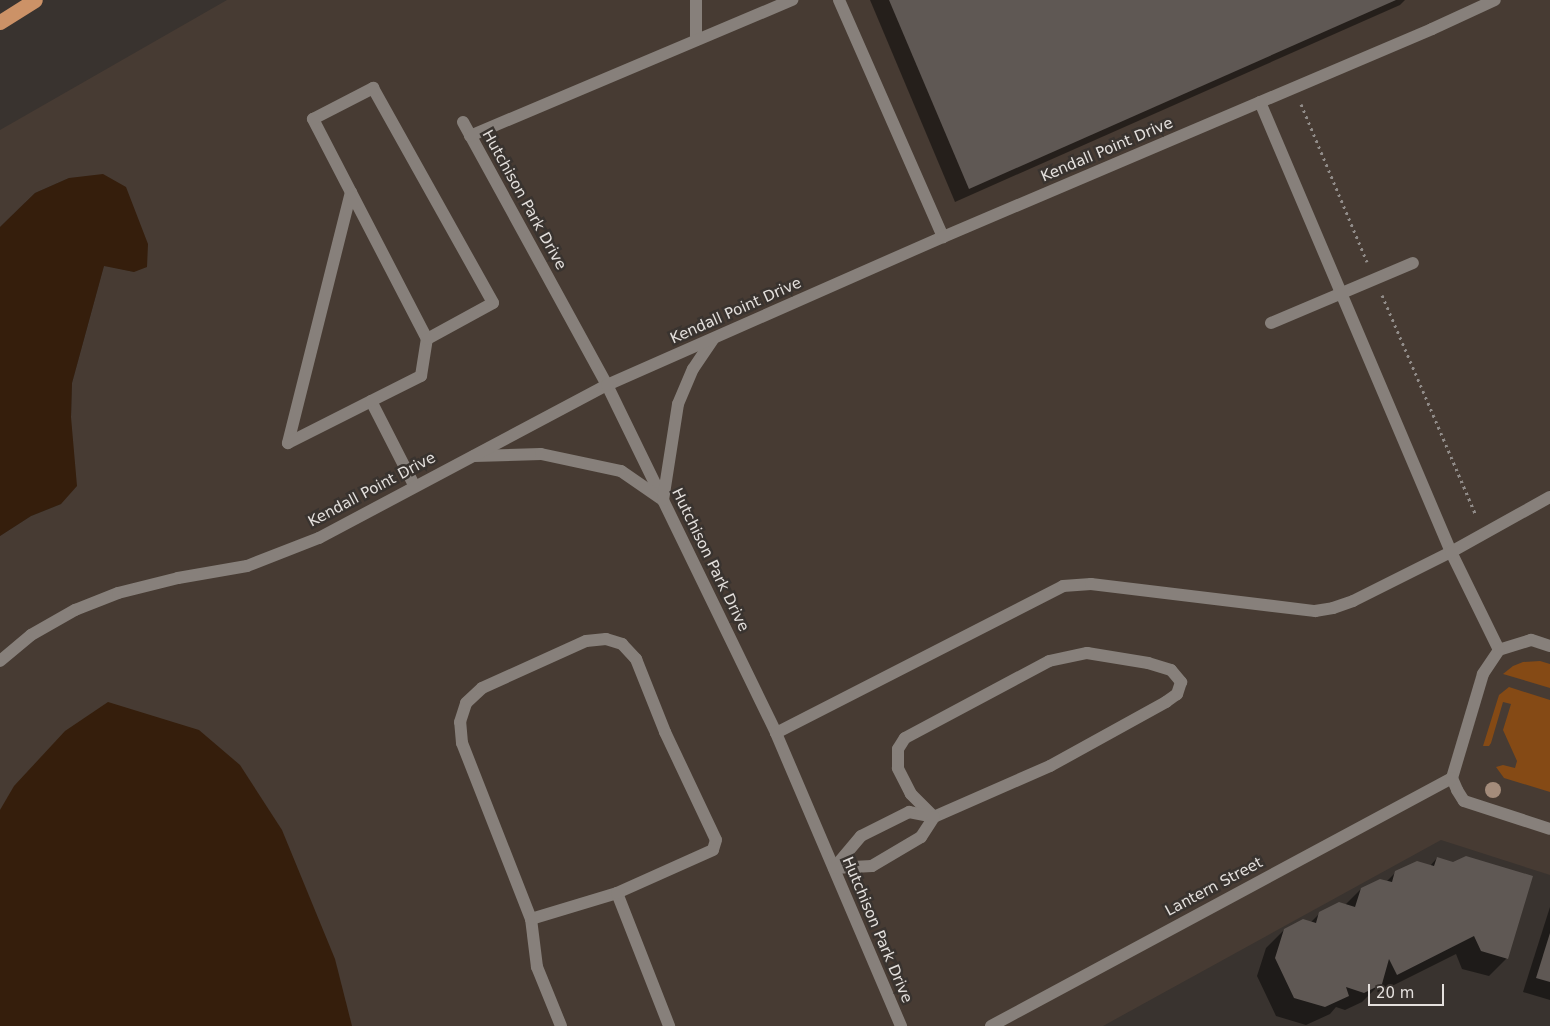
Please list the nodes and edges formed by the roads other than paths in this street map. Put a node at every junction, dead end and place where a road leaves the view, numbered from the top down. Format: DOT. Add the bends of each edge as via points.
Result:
graph roads {
  1 [pos="35,0"];
  2 [pos="696,0"];
  3 [pos="792,0"];
  4 [pos="839,0"];
  5 [pos="1495,0"];
  6 [pos="0,22"];
  7 [pos="696,40"];
  8 [pos="1260,102"];
  9 [pos="462,122"];
  10 [pos="470,136"];
  11 [pos="350,192"];
  12 [pos="943,237"];
  13 [pos="1412,263"];
  14 [pos="1341,293"];
  15 [pos="1271,323"];
  16 [pos="427,339"];
  17 [pos="713,339"];
  18 [pos="607,385"];
  19 [pos="371,401"];
  20 [pos="471,456"];
  21 [pos="414,486"];
  22 [pos="1550,497"];
  23 [pos="663,500"];
  24 [pos="1451,552"];
  25 [pos="1550,646"];
  26 [pos="1499,650"];
  27 [pos="0,661"];
  28 [pos="776,733"];
  29 [pos="1452,778"];
  30 [pos="934,817"];
  31 [pos="1550,829"];
  32 [pos="834,868"];
  33 [pos="616,893"];
  34 [pos="531,919"];
  35 [pos="561,1026"];
  36 [pos="669,1026"];
  37 [pos="901,1026"];
  38 [pos="992,1026"];
  1 -- 6 [label="highway"];
  2 -- 7 [label="street"];
  3 -- 7 [label="street"];
  4 -- 12 [label="street"];
  5 -- 8 [label="street, Kendall Point Drive"];
  7 -- 10 [label="street"];
  8 -- 12 [label="street, Kendall Point Drive"];
  8 -- 14 [label="street"];
  9 -- 10 [label="street, Hutchison Park Drive"];
  10 -- 18 [label="street, Hutchison Park Drive"];
  11 -- 16 [label="street"];
  11 -- 16 [label="street" via="312,119 373,88 493,303"];
  11 -- 19 [label="street" via="288,443"];
  12 -- 17 [label="street, Kendall Point Drive"];
  13 -- 14 [label="street"];
  14 -- 15 [label="street"];
  14 -- 24 [label="street"];
  16 -- 19 [label="street" via="421,376"];
  17 -- 18 [label="street, Kendall Point Drive"];
  17 -- 23 [label="street" via="693,369 678,404"];
  18 -- 20 [label="street, Kendall Point Drive"];
  18 -- 23 [label="street, Hutchison Park Drive"];
  19 -- 21 [label="street"];
  20 -- 21 [label="street, Kendall Point Drive"];
  20 -- 23 [label="street" via="541,454 621,471"];
  21 -- 27 [label="street, Kendall Point Drive" via="319,538 247,566 118,593 76,610 31,635"];
  22 -- 24 [label="street"];
  23 -- 28 [label="street, Hutchison Park Drive"];
  24 -- 26 [label="street"];
  24 -- 28 [label="street" via="1353,601 1315,611 1091,584 1063,586"];
  25 -- 26 [label="street" via="1531,640"];
  26 -- 29 [label="street" via="1483,674"];
  28 -- 32 [label="street, Hutchison Park Drive"];
  29 -- 31 [label="street" via="1464,801"];
  29 -- 38 [label="street, Lantern Street"];
  30 -- 30 [label="street" via="1050,766 1166,702 1176,694 1181,682 1171,670 1148,662 1087,653 1049,661 905,738 898,749 898,768 911,794"];
  30 -- 32 [label="street" via="921,837 872,866"];
  30 -- 32 [label="street" via="908,812 861,836"];
  32 -- 37 [label="street, Hutchison Park Drive"];
  33 -- 34 [label="street"];
  33 -- 34 [label="street" via="713,850 716,840 665,732 636,659 622,644 606,639 586,641 482,688 466,703 460,722 462,743"];
  33 -- 36 [label="street"];
  34 -- 35 [label="street" via="537,967"];
}
